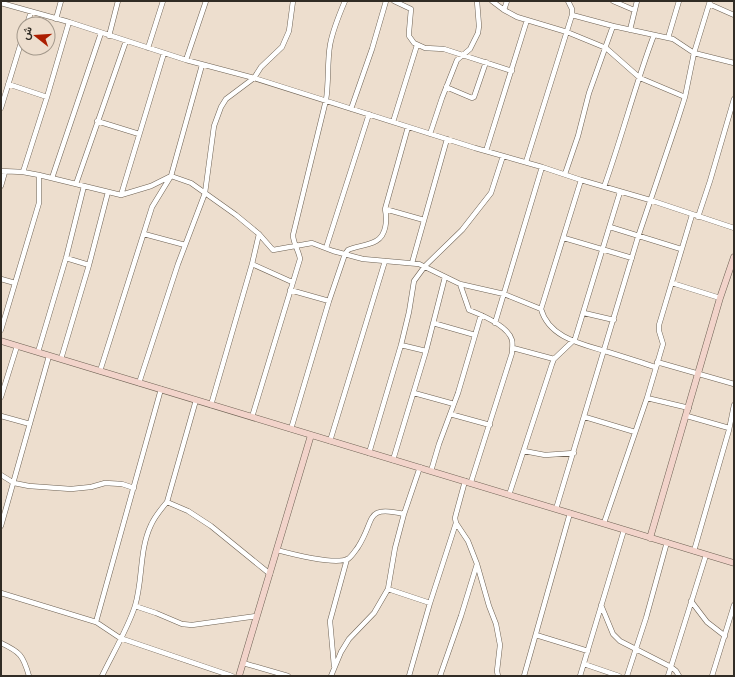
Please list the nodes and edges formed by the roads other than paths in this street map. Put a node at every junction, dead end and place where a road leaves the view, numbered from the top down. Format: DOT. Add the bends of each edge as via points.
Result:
graph roads {
  1 [pos="15,1"];
  2 [pos="61,1"];
  3 [pos="118,1"];
  4 [pos="163,1"];
  5 [pos="206,1"];
  6 [pos="293,1"];
  7 [pos="345,1"];
  8 [pos="386,1"];
  9 [pos="394,1"];
  10 [pos="477,1"];
  11 [pos="492,1"];
  12 [pos="507,1"];
  13 [pos="568,1"];
  14 [pos="612,1"];
  15 [pos="637,1"];
  16 [pos="679,1"];
  17 [pos="1,3"];
  18 [pos="710,3"];
  19 [pos="13,7"];
  20 [pos="504,10"];
  21 [pos="634,10"];
  22 [pos="30,12"];
  23 [pos="572,15"];
  24 [pos="29,16"];
  25 [pos="45,16"];
  26 [pos="734,16"];
  27 [pos="56,19"];
  28 [pos="527,20"];
  29 [pos="68,22"];
  30 [pos="613,26"];
  31 [pos="630,30"];
  32 [pos="567,32"];
  33 [pos="101,33"];
  34 [pos="654,35"];
  35 [pos="109,36"];
  36 [pos="668,38"];
  37 [pos="126,41"];
  38 [pos="417,45"];
  39 [pos="148,48"];
  40 [pos="606,48"];
  41 [pos="164,53"];
  42 [pos="694,53"];
  43 [pos="462,55"];
  44 [pos="17,56"];
  45 [pos="186,60"];
  46 [pos="486,62"];
  47 [pos="734,63"];
  48 [pos="202,65"];
  49 [pos="512,71"];
  50 [pos="639,77"];
  51 [pos="254,78"];
  52 [pos="8,84"];
  53 [pos="446,88"];
  54 [pos="47,97"];
  55 [pos="685,97"];
  56 [pos="734,99"];
  57 [pos="326,100"];
  58 [pos="1,108"];
  59 [pos="351,109"];
  60 [pos="369,114"];
  61 [pos="97,121"];
  62 [pos="393,122"];
  63 [pos="408,127"];
  64 [pos="139,134"];
  65 [pos="430,134"];
  66 [pos="447,139"];
  67 [pos="486,151"];
  68 [pos="503,156"];
  69 [pos="526,162"];
  70 [pos="542,167"];
  71 [pos="3,171"];
  72 [pos="23,172"];
  73 [pos="565,174"];
  74 [pos="39,175"];
  75 [pos="171,176"];
  76 [pos="52,178"];
  77 [pos="581,180"];
  78 [pos="76,184"];
  79 [pos="1,186"];
  80 [pos="84,186"];
  81 [pos="604,187"];
  82 [pos="108,192"];
  83 [pos="620,192"];
  84 [pos="205,193"];
  85 [pos="121,195"];
  86 [pos="650,200"];
  87 [pos="385,209"];
  88 [pos="692,215"];
  89 [pos="698,217"];
  90 [pos="424,220"];
  91 [pos="610,227"];
  92 [pos="734,228"];
  93 [pos="144,234"];
  94 [pos="259,234"];
  95 [pos="638,237"];
  96 [pos="564,238"];
  97 [pos="185,245"];
  98 [pos="297,246"];
  99 [pos="326,248"];
  100 [pos="681,249"];
  101 [pos="603,250"];
  102 [pos="345,254"];
  103 [pos="734,257"];
  104 [pos="66,258"];
  105 [pos="632,258"];
  106 [pos="384,261"];
  107 [pos="412,263"];
  108 [pos="252,264"];
  109 [pos="89,265"];
  110 [pos="425,266"];
  111 [pos="446,277"];
  112 [pos="1,279"];
  113 [pos="292,282"];
  114 [pos="15,283"];
  115 [pos="672,283"];
  116 [pos="460,284"];
  117 [pos="290,290"];
  118 [pos="504,294"];
  119 [pos="720,298"];
  120 [pos="329,301"];
  121 [pos="541,309"];
  122 [pos="584,313"];
  123 [pos="481,315"];
  124 [pos="614,320"];
  125 [pos="433,323"];
  126 [pos="496,323"];
  127 [pos="1,330"];
  128 [pos="475,335"];
  129 [pos="1,341"];
  130 [pos="573,342"];
  131 [pos="401,345"];
  132 [pos="17,346"];
  133 [pos="512,348"];
  134 [pos="604,351"];
  135 [pos="38,352"];
  136 [pos="426,352"];
  137 [pos="49,356"];
  138 [pos="61,359"];
  139 [pos="554,359"];
  140 [pos="656,364"];
  141 [pos="100,371"];
  142 [pos="698,374"];
  143 [pos="139,383"];
  144 [pos="734,384"];
  145 [pos="161,389"];
  146 [pos="2,391"];
  147 [pos="414,393"];
  148 [pos="1,397"];
  149 [pos="646,398"];
  150 [pos="196,400"];
  151 [pos="211,404"];
  152 [pos="454,404"];
  153 [pos="734,405"];
  154 [pos="689,408"];
  155 [pos="450,414"];
  156 [pos="1,416"];
  157 [pos="687,416"];
  158 [pos="252,417"];
  159 [pos="585,417"];
  160 [pos="30,424"];
  161 [pos="490,425"];
  162 [pos="729,428"];
  163 [pos="291,429"];
  164 [pos="634,432"];
  165 [pos="311,435"];
  166 [pos="330,441"];
  167 [pos="524,451"];
  168 [pos="369,452"];
  169 [pos="574,453"];
  170 [pos="393,460"];
  171 [pos="420,467"];
  172 [pos="431,471"];
  173 [pos="1,475"];
  174 [pos="468,482"];
  175 [pos="14,483"];
  176 [pos="134,488"];
  177 [pos="509,495"];
  178 [pos="167,502"];
  179 [pos="556,509"];
  180 [pos="570,513"];
  181 [pos="404,514"];
  182 [pos="456,523"];
  183 [pos="604,523"];
  184 [pos="1,526"];
  185 [pos="624,530"];
  186 [pos="650,538"];
  187 [pos="667,542"];
  188 [pos="277,550"];
  189 [pos="694,551"];
  190 [pos="706,554"];
  191 [pos="347,559"];
  192 [pos="733,561"];
  193 [pos="477,564"];
  194 [pos="270,574"];
  195 [pos="388,589"];
  196 [pos="1,593"];
  197 [pos="692,601"];
  198 [pos="430,603"];
  199 [pos="601,605"];
  200 [pos="734,605"];
  201 [pos="135,606"];
  202 [pos="257,616"];
  203 [pos="96,622"];
  204 [pos="536,635"];
  205 [pos="724,636"];
  206 [pos="120,638"];
  207 [pos="1,643"];
  208 [pos="636,649"];
  209 [pos="588,651"];
  210 [pos="243,662"];
  211 [pos="584,664"];
  212 [pos="334,667"];
  213 [pos="671,667"];
  214 [pos="29,676"];
  215 [pos="102,676"];
  216 [pos="232,676"];
  217 [pos="239,676"];
  218 [pos="288,676"];
  219 [pos="330,676"];
  220 [pos="409,676"];
  221 [pos="440,676"];
  222 [pos="498,676"];
  223 [pos="524,676"];
  224 [pos="580,676"];
  225 [pos="618,676"];
  226 [pos="627,676"];
  227 [pos="668,676"];
  228 [pos="679,676"];
  229 [pos="712,676"];
  1 -- 19 [label="street"];
  2 -- 27 [label="street"];
  3 -- 35 [label="street"];
  4 -- 39 [label="street"];
  5 -- 45 [label="street"];
  6 -- 51 [label="street" via="287,38"];
  7 -- 57 [label="street" via="330,46"];
  8 -- 59 [label="street"];
  9 -- 38 [label="street" via="411,9 409,32 412,41"];
  10 -- 43 [label="street" via="478,33 470,49"];
  11 -- 20 [label="street"];
  12 -- 20 [label="street"];
  13 -- 23 [label="street"];
  14 -- 21 [label="street"];
  15 -- 21 [label="street"];
  16 -- 36 [label="street"];
  17 -- 19 [label="street"];
  18 -- 26 [label="street"];
  18 -- 42 [label="street"];
  19 -- 22 [label="street"];
  20 -- 28 [label="street"];
  21 -- 31 [label="street"];
  22 -- 24 [label="street"];
  22 -- 25 [label="street"];
  23 -- 30 [label="street"];
  23 -- 32 [label="street"];
  27 -- 29 [label="street"];
  28 -- 32 [label="street"];
  28 -- 49 [label="street"];
  29 -- 33 [label="street"];
  29 -- 54 [label="street"];
  30 -- 31 [label="street"];
  30 -- 40 [label="street"];
  31 -- 34 [label="street"];
  32 -- 40 [label="street"];
  32 -- 69 [label="street"];
  33 -- 35 [label="street"];
  33 -- 76 [label="street"];
  34 -- 36 [label="street"];
  34 -- 50 [label="street"];
  35 -- 37 [label="street"];
  36 -- 42 [label="street"];
  37 -- 39 [label="street"];
  37 -- 61 [label="street"];
  38 -- 43 [label="street" via="428,49 442,48"];
  38 -- 62 [label="street"];
  39 -- 41 [label="street"];
  40 -- 50 [label="street"];
  40 -- 73 [label="street" via="589,93"];
  41 -- 45 [label="street"];
  41 -- 64 [label="street"];
  42 -- 47 [label="street"];
  42 -- 55 [label="street"];
  43 -- 46 [label="street"];
  43 -- 53 [label="street" via="457,60"];
  44 -- 52 [label="street"];
  45 -- 48 [label="street"];
  46 -- 49 [label="street"];
  46 -- 53 [label="street" via="474,97"];
  48 -- 51 [label="street"];
  48 -- 75 [label="street"];
  49 -- 67 [label="street"];
  50 -- 55 [label="street"];
  50 -- 81 [label="street"];
  51 -- 57 [label="street"];
  51 -- 84 [label="street" via="226,99 217,116"];
  52 -- 54 [label="street"];
  52 -- 58 [label="street"];
  53 -- 65 [label="street"];
  54 -- 72 [label="street"];
  55 -- 86 [label="street"];
  56 -- 89 [label="street"];
  57 -- 59 [label="street"];
  57 -- 98 [label="street" via="293,235"];
  59 -- 60 [label="street"];
  60 -- 62 [label="street"];
  60 -- 99 [label="street"];
  61 -- 64 [label="street"];
  61 -- 78 [label="street"];
  62 -- 63 [label="street"];
  63 -- 65 [label="street"];
  63 -- 87 [label="street"];
  64 -- 85 [label="street"];
  65 -- 66 [label="street"];
  66 -- 67 [label="street"];
  66 -- 90 [label="street"];
  67 -- 68 [label="street"];
  68 -- 69 [label="street"];
  68 -- 110 [label="street" via="491,192 462,230"];
  69 -- 70 [label="street"];
  70 -- 73 [label="street"];
  70 -- 118 [label="street"];
  71 -- 72 [label="street"];
  71 -- 79 [label="street"];
  72 -- 74 [label="street"];
  73 -- 77 [label="street"];
  74 -- 76 [label="street"];
  74 -- 114 [label="street" via="39,203"];
  75 -- 84 [label="street" via="186,181"];
  75 -- 85 [label="street" via="151,186"];
  75 -- 93 [label="street" via="152,207"];
  76 -- 78 [label="street"];
  77 -- 81 [label="street"];
  77 -- 96 [label="street"];
  78 -- 80 [label="street"];
  80 -- 82 [label="street"];
  80 -- 104 [label="street"];
  81 -- 83 [label="street"];
  82 -- 85 [label="street"];
  82 -- 109 [label="street"];
  83 -- 86 [label="street"];
  83 -- 91 [label="street"];
  84 -- 94 [label="street"];
  84 -- 97 [label="street"];
  86 -- 88 [label="street"];
  86 -- 95 [label="street"];
  87 -- 90 [label="street"];
  87 -- 102 [label="street" via="385,229 381,237 349,249"];
  88 -- 89 [label="street"];
  88 -- 100 [label="street"];
  89 -- 92 [label="street"];
  90 -- 107 [label="street"];
  91 -- 95 [label="street"];
  91 -- 101 [label="street"];
  93 -- 97 [label="street"];
  93 -- 141 [label="street"];
  94 -- 98 [label="street" via="273,250"];
  94 -- 108 [label="street"];
  95 -- 100 [label="street"];
  95 -- 105 [label="street"];
  96 -- 101 [label="street"];
  96 -- 121 [label="street"];
  97 -- 143 [label="street"];
  98 -- 99 [label="street" via="312,243"];
  98 -- 113 [label="street" via="300,259"];
  99 -- 102 [label="street"];
  100 -- 115 [label="street"];
  101 -- 105 [label="street"];
  101 -- 122 [label="street"];
  102 -- 106 [label="street"];
  102 -- 120 [label="street"];
  103 -- 119 [label="main road"];
  104 -- 109 [label="street"];
  104 -- 135 [label="street"];
  105 -- 124 [label="street"];
  106 -- 107 [label="street"];
  106 -- 166 [label="street"];
  107 -- 110 [label="street"];
  108 -- 113 [label="street"];
  108 -- 151 [label="street"];
  109 -- 138 [label="street"];
  110 -- 111 [label="street"];
  110 -- 131 [label="street" via="412,284 409,312"];
  111 -- 116 [label="street"];
  111 -- 125 [label="street"];
  112 -- 114 [label="street"];
  113 -- 117 [label="street"];
  114 -- 127 [label="street"];
  115 -- 119 [label="street"];
  115 -- 140 [label="street" via="659,325 663,344"];
  116 -- 118 [label="street"];
  116 -- 123 [label="street" via="469,309"];
  117 -- 120 [label="street"];
  117 -- 158 [label="street"];
  118 -- 121 [label="street"];
  118 -- 126 [label="street"];
  119 -- 142 [label="main road"];
  120 -- 163 [label="street"];
  121 -- 130 [label="street" via="545,320"];
  122 -- 124 [label="street"];
  122 -- 130 [label="street"];
  123 -- 126 [label="street"];
  123 -- 128 [label="street"];
  124 -- 134 [label="street"];
  125 -- 128 [label="street"];
  125 -- 136 [label="street"];
  126 -- 133 [label="street" via="509,334"];
  128 -- 152 [label="street"];
  129 -- 132 [label="main road"];
  130 -- 134 [label="street"];
  130 -- 139 [label="street"];
  131 -- 136 [label="street"];
  131 -- 168 [label="street"];
  132 -- 135 [label="main road"];
  132 -- 146 [label="street"];
  133 -- 139 [label="street"];
  133 -- 161 [label="street"];
  134 -- 140 [label="street"];
  134 -- 159 [label="street"];
  135 -- 137 [label="main road"];
  136 -- 147 [label="street"];
  137 -- 138 [label="main road"];
  137 -- 160 [label="street"];
  138 -- 141 [label="main road"];
  139 -- 167 [label="street"];
  140 -- 142 [label="street"];
  140 -- 149 [label="street"];
  141 -- 143 [label="main road"];
  142 -- 144 [label="street"];
  142 -- 154 [label="main road"];
  143 -- 145 [label="main road"];
  145 -- 150 [label="main road"];
  145 -- 176 [label="street"];
  146 -- 148 [label="street"];
  147 -- 152 [label="street"];
  147 -- 170 [label="street"];
  149 -- 154 [label="street"];
  149 -- 164 [label="street"];
  150 -- 151 [label="main road"];
  150 -- 178 [label="street"];
  151 -- 158 [label="main road"];
  152 -- 155 [label="street"];
  153 -- 162 [label="street"];
  154 -- 157 [label="main road"];
  155 -- 161 [label="street"];
  155 -- 172 [label="street"];
  156 -- 160 [label="street"];
  157 -- 162 [label="street"];
  157 -- 186 [label="main road"];
  158 -- 163 [label="main road"];
  159 -- 164 [label="street"];
  159 -- 169 [label="street"];
  160 -- 175 [label="street"];
  161 -- 174 [label="street"];
  162 -- 189 [label="street"];
  163 -- 165 [label="main road"];
  164 -- 183 [label="street"];
  165 -- 166 [label="main road"];
  165 -- 188 [label="main road"];
  166 -- 168 [label="main road"];
  167 -- 169 [label="street" via="545,456"];
  167 -- 177 [label="street"];
  168 -- 170 [label="main road"];
  169 -- 179 [label="street"];
  170 -- 171 [label="main road"];
  171 -- 172 [label="main road"];
  171 -- 181 [label="street"];
  172 -- 174 [label="main road"];
  173 -- 175 [label="street"];
  174 -- 177 [label="main road"];
  174 -- 182 [label="street" via="456,514"];
  175 -- 176 [label="street" via="71,489 105,483"];
  175 -- 184 [label="street"];
  176 -- 203 [label="street"];
  177 -- 179 [label="main road"];
  178 -- 194 [label="street" via="188,511 211,526"];
  178 -- 201 [label="street" via="150,526"];
  179 -- 180 [label="main road"];
  180 -- 183 [label="main road"];
  180 -- 204 [label="street"];
  181 -- 191 [label="street" via="387,510 377,512 353,555"];
  181 -- 195 [label="street"];
  182 -- 193 [label="street" via="468,541"];
  182 -- 198 [label="street"];
  183 -- 185 [label="main road"];
  185 -- 186 [label="main road"];
  185 -- 199 [label="street"];
  186 -- 187 [label="main road"];
  187 -- 189 [label="main road"];
  187 -- 208 [label="street"];
  188 -- 191 [label="street" via="310,558"];
  188 -- 194 [label="main road"];
  189 -- 190 [label="main road"];
  190 -- 192 [label="main road"];
  190 -- 197 [label="street"];
  191 -- 212 [label="street" via="330,622"];
  193 -- 221 [label="street"];
  193 -- 222 [label="street" via="496,624 500,646"];
  194 -- 202 [label="main road"];
  195 -- 198 [label="street"];
  195 -- 212 [label="street" via="374,613 349,639"];
  196 -- 203 [label="street"];
  197 -- 205 [label="street" via="708,622"];
  197 -- 213 [label="street"];
  198 -- 220 [label="street"];
  199 -- 208 [label="street" via="613,634 620,641"];
  199 -- 209 [label="street"];
  200 -- 205 [label="street"];
  201 -- 202 [label="street" via="182,624 192,625"];
  201 -- 206 [label="street"];
  202 -- 210 [label="main road"];
  203 -- 206 [label="street"];
  204 -- 209 [label="street"];
  204 -- 223 [label="street"];
  205 -- 229 [label="street"];
  206 -- 215 [label="street"];
  206 -- 216 [label="street"];
  207 -- 214 [label="street" via="16,650 25,662"];
  208 -- 213 [label="street"];
  208 -- 226 [label="street"];
  209 -- 211 [label="street"];
  210 -- 217 [label="main road"];
  210 -- 218 [label="street"];
  211 -- 224 [label="street"];
  211 -- 225 [label="street"];
  212 -- 219 [label="street"];
  213 -- 227 [label="street"];
  213 -- 228 [label="street"];
}
